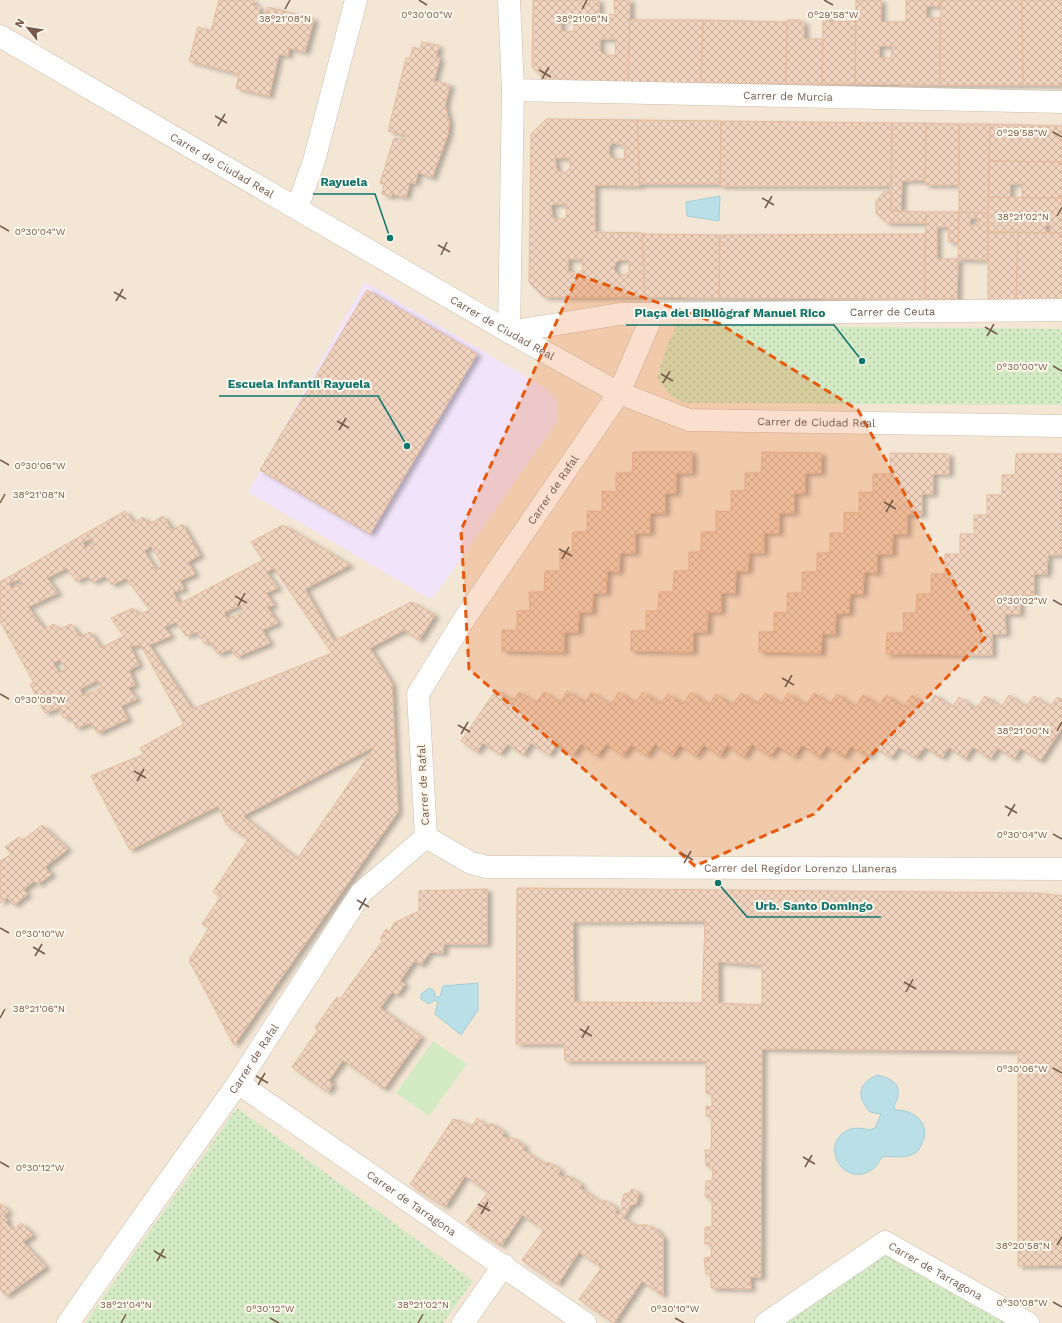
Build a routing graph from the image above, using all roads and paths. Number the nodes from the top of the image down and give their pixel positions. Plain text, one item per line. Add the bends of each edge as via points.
1 (356, 0) edge
2 (509, 0) edge
3 (0, 36) edge
4 (513, 90) junction
5 (1062, 102) edge
6 (296, 208) junction
7 (1062, 310) edge
8 (653, 314) junction
9 (509, 332) junction
10 (619, 393) junction
11 (1062, 426) edge
12 (426, 836) junction
13 (1062, 869) edge
14 (238, 1083) junction
15 (504, 1265) junction
16 (68, 1323) edge
17 (463, 1323) edge
18 (585, 1323) edge
19 (766, 1323) edge
20 (1028, 1323) edge

1 - 6 street via 314,161
2 - 4 street
3 - 6 street, Carrer de Ciudad Real
4 - 5 street, Carrer de Murcia
4 - 9 street
6 - 9 street, Carrer de Ciudad Real
7 - 8 street, Carrer de Ceuta
8 - 9 street, Carrer de Ceuta via 620,314
8 - 10 street, Carrer de Rafal
9 - 10 street, Carrer de Ciudad Real
10 - 11 street, Carrer de Ciudad Real via 689,420
10 - 12 street, Carrer de Rafal via 468,615 418,694
12 - 13 street, Carrer del Regidor Lorenzo Llaneras via 471,863 487,867
12 - 14 street, Carrer de Rafal via 361,893
14 - 15 street, Carrer de Tarragona
14 - 16 street, Carrer de Rafal
15 - 17 street
15 - 18 street, Carrer de Tarragona
19 - 20 street, Carrer de Tarragona via 885,1242

